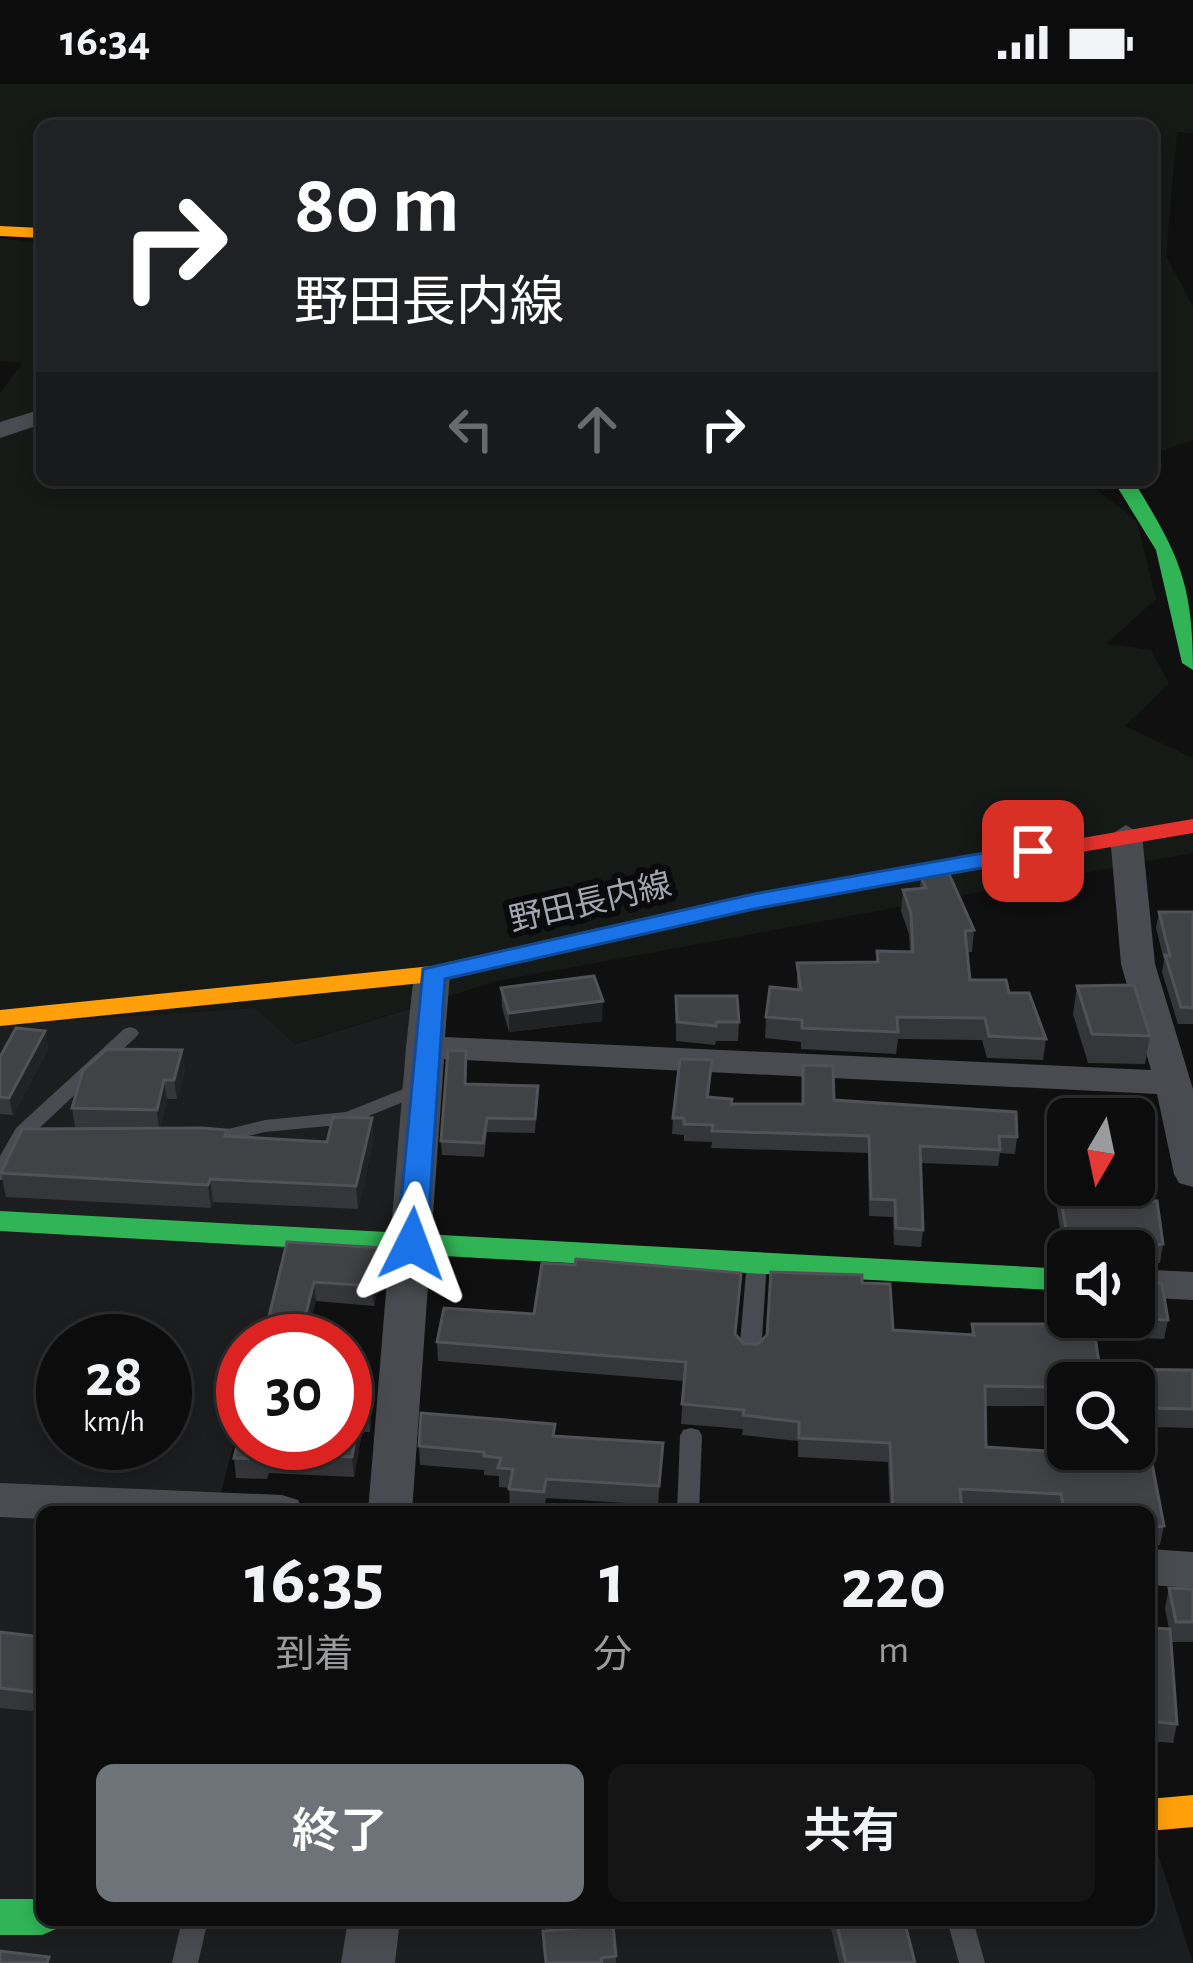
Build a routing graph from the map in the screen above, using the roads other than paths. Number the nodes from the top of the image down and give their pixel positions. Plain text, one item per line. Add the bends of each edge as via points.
1 (0, 231) edge
2 (36, 233) edge
3 (36, 418) edge
4 (0, 430) edge
5 (1128, 486) edge
6 (1193, 663) edge
7 (1193, 826) edge
8 (1126, 835) junction
9 (432, 974) junction
10 (0, 1018) edge
11 (130, 1033) dead end
12 (424, 1047) junction
13 (1173, 1083) junction
14 (421, 1088) junction
15 (22, 1132) junction
16 (54, 1138) edge
17 (181, 1140) edge
18 (0, 1174) edge
19 (1193, 1174) edge
20 (0, 1221) edge
21 (412, 1244) junction
22 (757, 1261) junction
23 (1047, 1279) edge
24 (1155, 1284) edge
25 (1193, 1286) edge
26 (750, 1354) edge
27 (691, 1436) dead end
28 (0, 1500) edge
29 (141, 1506) edge
30 (390, 1506) edge
31 (688, 1506) edge
32 (1155, 1567) edge
33 (1193, 1570) edge
34 (1193, 1811) edge
35 (1155, 1814) edge
36 (0, 1917) edge
37 (36, 1917) edge
38 (193, 1926) edge
39 (373, 1926) edge
40 (962, 1926) edge
41 (184, 1963) edge
42 (368, 1963) edge
43 (972, 1963) edge

1 - 2 street
3 - 4 street
5 - 6 street via 1168,553
7 - 8 street, 野田長内線
8 - 9 street, 野田長内線 via 754,901
8 - 13 street via 1138,964
9 - 10 street, 野田長内線
9 - 12 street
11 - 15 lane
12 - 13 street
12 - 14 street
13 - 19 street
14 - 17 lane via 349,1118
14 - 21 street
15 - 16 lane
15 - 18 lane
20 - 21 street
21 - 22 street
21 - 30 street
22 - 23 street
22 - 26 lane
24 - 25 street
27 - 31 lane
28 - 29 street
32 - 33 street
34 - 35 street
36 - 37 street
38 - 41 lane
39 - 42 street
40 - 43 lane

